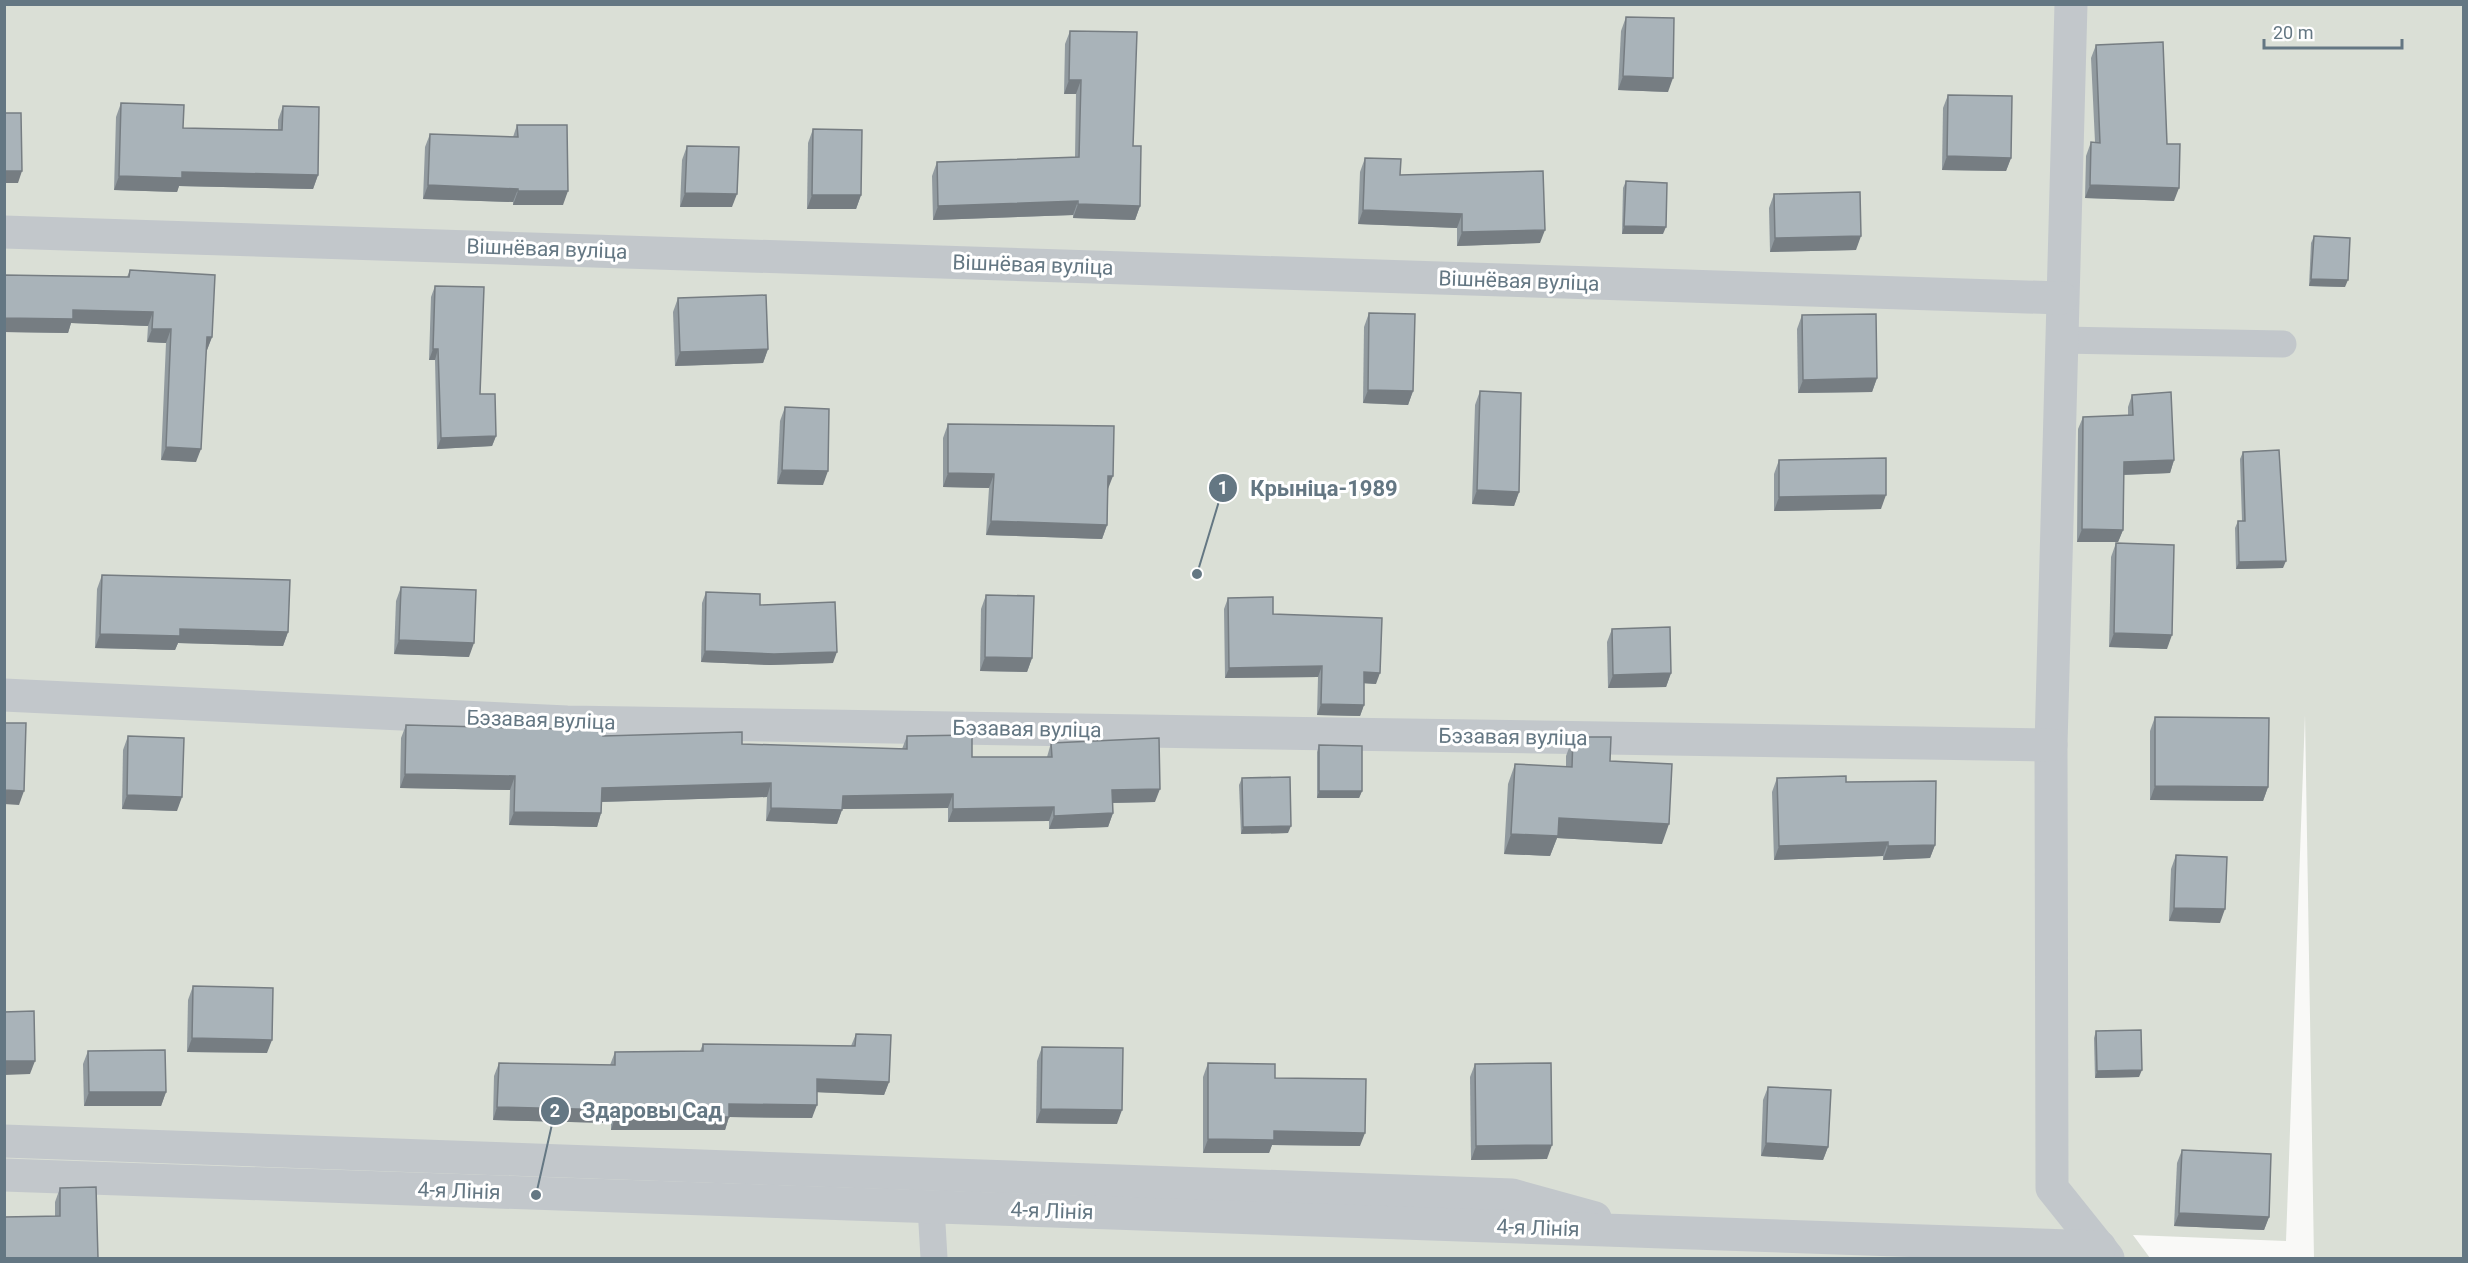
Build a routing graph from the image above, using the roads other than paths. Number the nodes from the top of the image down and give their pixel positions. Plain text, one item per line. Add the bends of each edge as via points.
1 (2071, 4) edge
2 (4, 232) edge
3 (2061, 298) junction
4 (2060, 340) junction
5 (2283, 344) dead end
6 (4, 694) edge
7 (2050, 745) junction
8 (4, 1141) edge
9 (4, 1175) edge
10 (931, 1207) junction
11 (1646, 1232) junction
12 (2104, 1253) edge
13 (934, 1258) edge

1 - 3 street
2 - 3 street, Вішнёвая вуліца
3 - 4 street
4 - 5 lane
4 - 7 street
6 - 7 street, Бэзавая вуліца via 567,722
7 - 12 street via 2052,1188
8 - 11 street via 1512,1195
9 - 10 street, 4-я Лінія
10 - 11 street, 4-я Лінія
10 - 13 lane
11 - 12 street, 4-я Лінія

